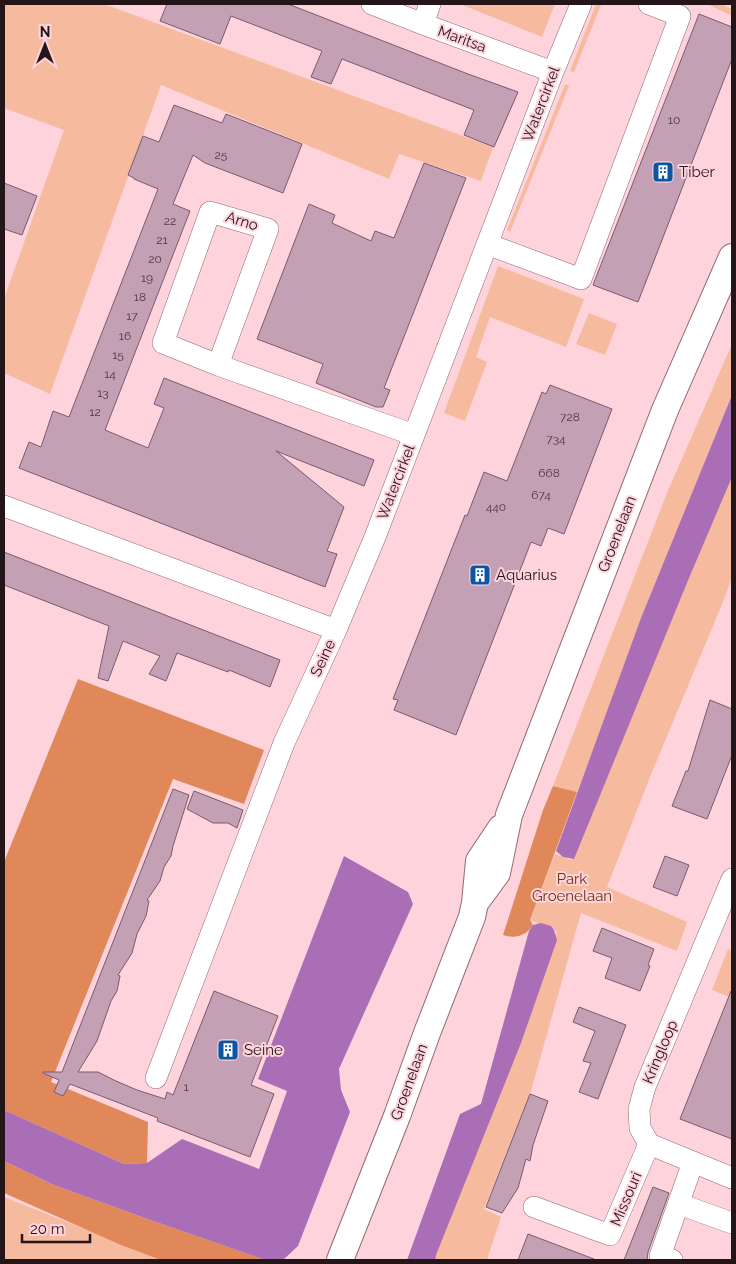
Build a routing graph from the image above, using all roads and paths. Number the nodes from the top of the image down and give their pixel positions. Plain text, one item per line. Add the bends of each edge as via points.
1 (372, 4) edge
2 (430, 4) edge
3 (580, 4) edge
4 (649, 4) edge
5 (423, 24) junction
6 (553, 72) junction
7 (487, 244) junction
8 (732, 257) edge
9 (218, 365) junction
10 (414, 435) junction
11 (4, 506) edge
12 (336, 630) junction
13 (732, 879) edge
14 (156, 1078) dead end
15 (649, 1144) junction
16 (693, 1162) junction
17 (732, 1178) edge
18 (679, 1204) junction
19 (534, 1207) dead end
20 (732, 1223) edge
21 (340, 1260) edge
22 (672, 1260) edge

1 - 5 street, Maritsa
2 - 5 street
3 - 6 street, Watercirkel
4 - 7 street via 680,16 581,279
5 - 6 street, Maritsa
6 - 7 street, Watercirkel
7 - 10 street, Watercirkel
8 - 21 street, Groenelaan via 665,410 509,815 497,873 475,903
9 - 9 street, Arno via 164,342 210,212 268,229
9 - 10 street, Arno
10 - 12 street, Watercirkel
11 - 12 street
12 - 14 street, Seine via 284,743
13 - 15 street, Kringloop via 645,1087 639,1109 640,1128
15 - 16 street
15 - 19 street, Missouri via 610,1235
16 - 17 street
16 - 18 street
18 - 20 street
18 - 22 street via 660,1256

